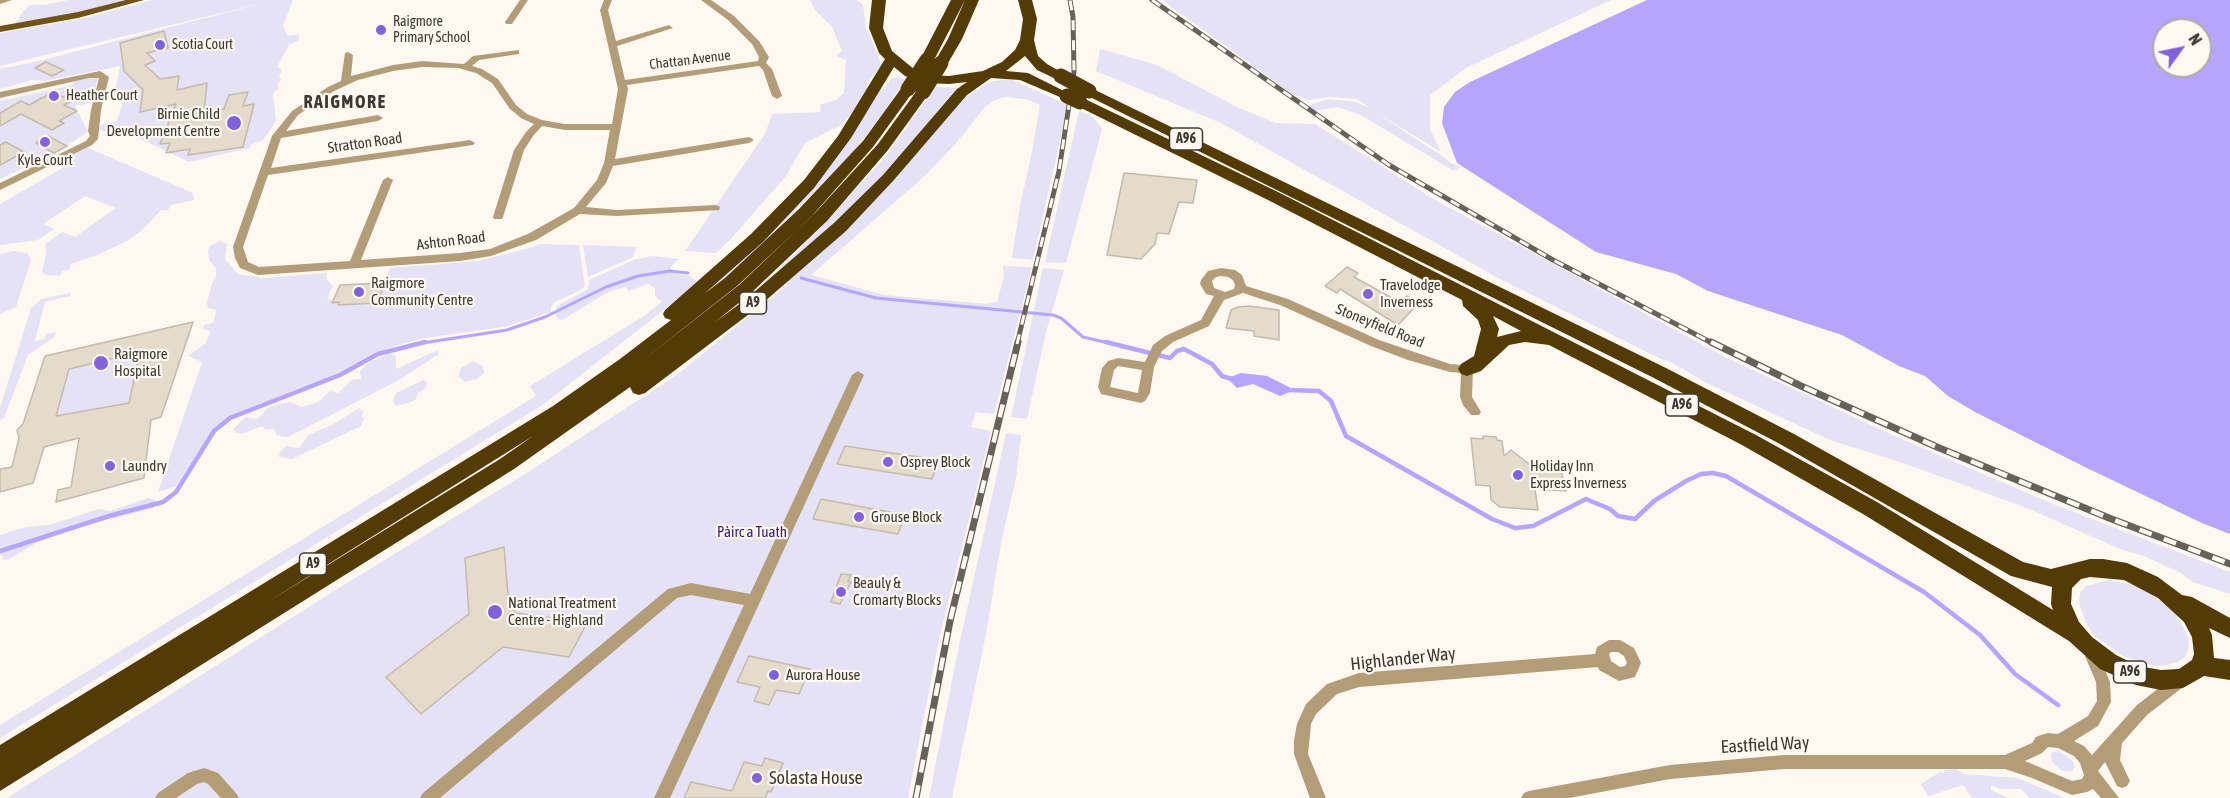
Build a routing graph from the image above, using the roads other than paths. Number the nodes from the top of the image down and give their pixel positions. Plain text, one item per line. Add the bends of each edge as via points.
1 (8, 0) edge
2 (139, 0) edge
3 (524, 0) edge
4 (608, 0) edge
5 (705, 0) edge
6 (879, 0) edge
7 (957, 0) edge
8 (972, 0) edge
9 (1025, 0) edge
10 (0, 2) edge
11 (509, 22) dead end
12 (669, 28) dead end
13 (0, 29) edge
14 (1027, 40) junction
15 (612, 45) junction
16 (516, 52) dead end
17 (348, 55) dead end
18 (892, 58) junction
19 (934, 62) junction
20 (761, 63) junction
21 (466, 67) junction
22 (987, 74) junction
23 (346, 82) junction
24 (622, 83) junction
25 (915, 91) junction
26 (0, 95) edge
27 (777, 96) dead end
28 (1079, 96) junction
29 (378, 118) dead end
30 (540, 123) junction
31 (615, 127) junction
32 (277, 136) junction
33 (749, 140) dead end
34 (470, 143) dead end
35 (609, 163) junction
36 (265, 172) junction
37 (388, 180) dead end
38 (0, 187) edge
39 (715, 208) dead end
40 (578, 210) junction
41 (498, 217) dead end
42 (1396, 258) junction
43 (354, 264) junction
44 (1193, 278) dead end
45 (1207, 280) junction
46 (1240, 288) junction
47 (1220, 296) junction
48 (1483, 357) junction
49 (1152, 359) dead end
50 (1467, 369) junction
51 (858, 375) dead end
52 (1643, 384) junction
53 (560, 411) junction
54 (1475, 412) dead end
55 (379, 543) junction
56 (2073, 573) junction
57 (2165, 592) junction
58 (754, 601) junction
59 (2230, 629) edge
60 (2082, 640) junction
61 (1602, 660) dead end
62 (2201, 666) junction
63 (2230, 670) edge
64 (2183, 678) junction
65 (2060, 741) junction
66 (2115, 742) junction
67 (2037, 748) junction
68 (0, 757) edge
69 (2005, 762) junction
70 (2090, 776) junction
71 (2049, 777) junction
72 (0, 780) edge
73 (2122, 781) dead end
74 (163, 798) edge
75 (231, 798) edge
76 (428, 798) edge
77 (662, 798) edge
78 (1318, 798) edge
79 (1529, 798) edge
80 (2110, 798) edge

1 - 10 street
2 - 13 main road
3 - 11 street
4 - 15 street, Ashton Road via 604,10
5 - 20 street via 737,23 756,44 764,57
6 - 18 highway, A96 via 876,28 882,46
7 - 19 highway, A9
8 - 19 highway, A9 via 955,39
9 - 14 highway, A96 via 1030,19
12 - 15 street
14 - 22 highway, A96 via 1014,59
14 - 28 highway, A96, bridge via 1032,57 1061,76
15 - 24 street, Ashton Road
16 - 21 street via 477,58
17 - 23 street
18 - 22 highway, A96 via 910,72 939,80
18 - 53 highway, A9 via 844,138 794,200 714,278
19 - 25 highway, A9, bridge
20 - 24 street, Chattan Avenue
20 - 27 street
21 - 23 street via 422,64 381,70
21 - 30 street via 495,81 513,107
22 - 28 highway, A96 via 1023,76
22 - 55 highway, A9 via 957,97 840,227 719,329 630,394 448,512
23 - 32 street via 295,113
24 - 31 street, Ashton Road
25 - 53 highway, A9 via 840,177 731,282
25 - 55 highway, A9 via 883,147 855,181 745,288 651,364 557,431
26 - 38 street via 88,75 104,77 96,110 95,137
28 - 42 highway, A96
28 - 56 highway, A96 via 1658,372 2018,570 2051,578
29 - 32 street
30 - 31 street via 565,128
30 - 41 street via 519,150
31 - 35 street, Ashton Road
32 - 36 street, Ashton Road
33 - 35 street
34 - 36 street, Stratton Road
35 - 40 street, Ashton Road via 602,181
36 - 43 street, Ashton Road via 238,248 244,265 258,272
37 - 43 street
39 - 40 street via 617,213
40 - 43 street, Ashton Road via 532,237 491,252
42 - 48 highway via 1480,311 1490,329
42 - 52 highway, A96
44 - 45 street
45 - 46 street via 1226,269 1238,278
45 - 47 street via 1210,291
46 - 47 street via 1230,296
46 - 50 street, Stoneyfield Road via 1284,302 1412,357
47 - 49 street via 1205,323 1163,342
48 - 50 highway
48 - 52 highway via 1504,340 1534,336
50 - 54 street via 1466,397
51 - 58 street
52 - 60 highway, A96 via 1870,508
53 - 68 highway, A9
55 - 72 highway, A9
56 - 57 highway, A96 via 2103,567 2127,572
56 - 60 highway, A96 via 2062,585 2061,604 2071,628
57 - 59 highway, A96
57 - 62 highway, A96 via 2191,616 2202,635 2205,654
58 - 76 street via 691,589 673,593
58 - 77 street
60 - 64 highway, A96 via 2108,662 2136,675 2161,680
60 - 65 street via 2099,668 2104,702 2093,721
61 - 78 street, Highlander Way via 1359,680 1332,689 1311,709 1301,740 1301,754
62 - 63 highway
62 - 64 highway
64 - 66 street via 2142,710
65 - 67 street via 2041,742
65 - 70 street via 2079,751
66 - 70 street
66 - 73 street via 2112,760
67 - 69 street
67 - 71 street via 2037,761
69 - 71 street
69 - 79 street, Eastfield Way via 1738,765 1648,776
70 - 71 street via 2072,788
70 - 80 street
74 - 75 street via 204,775 213,778

